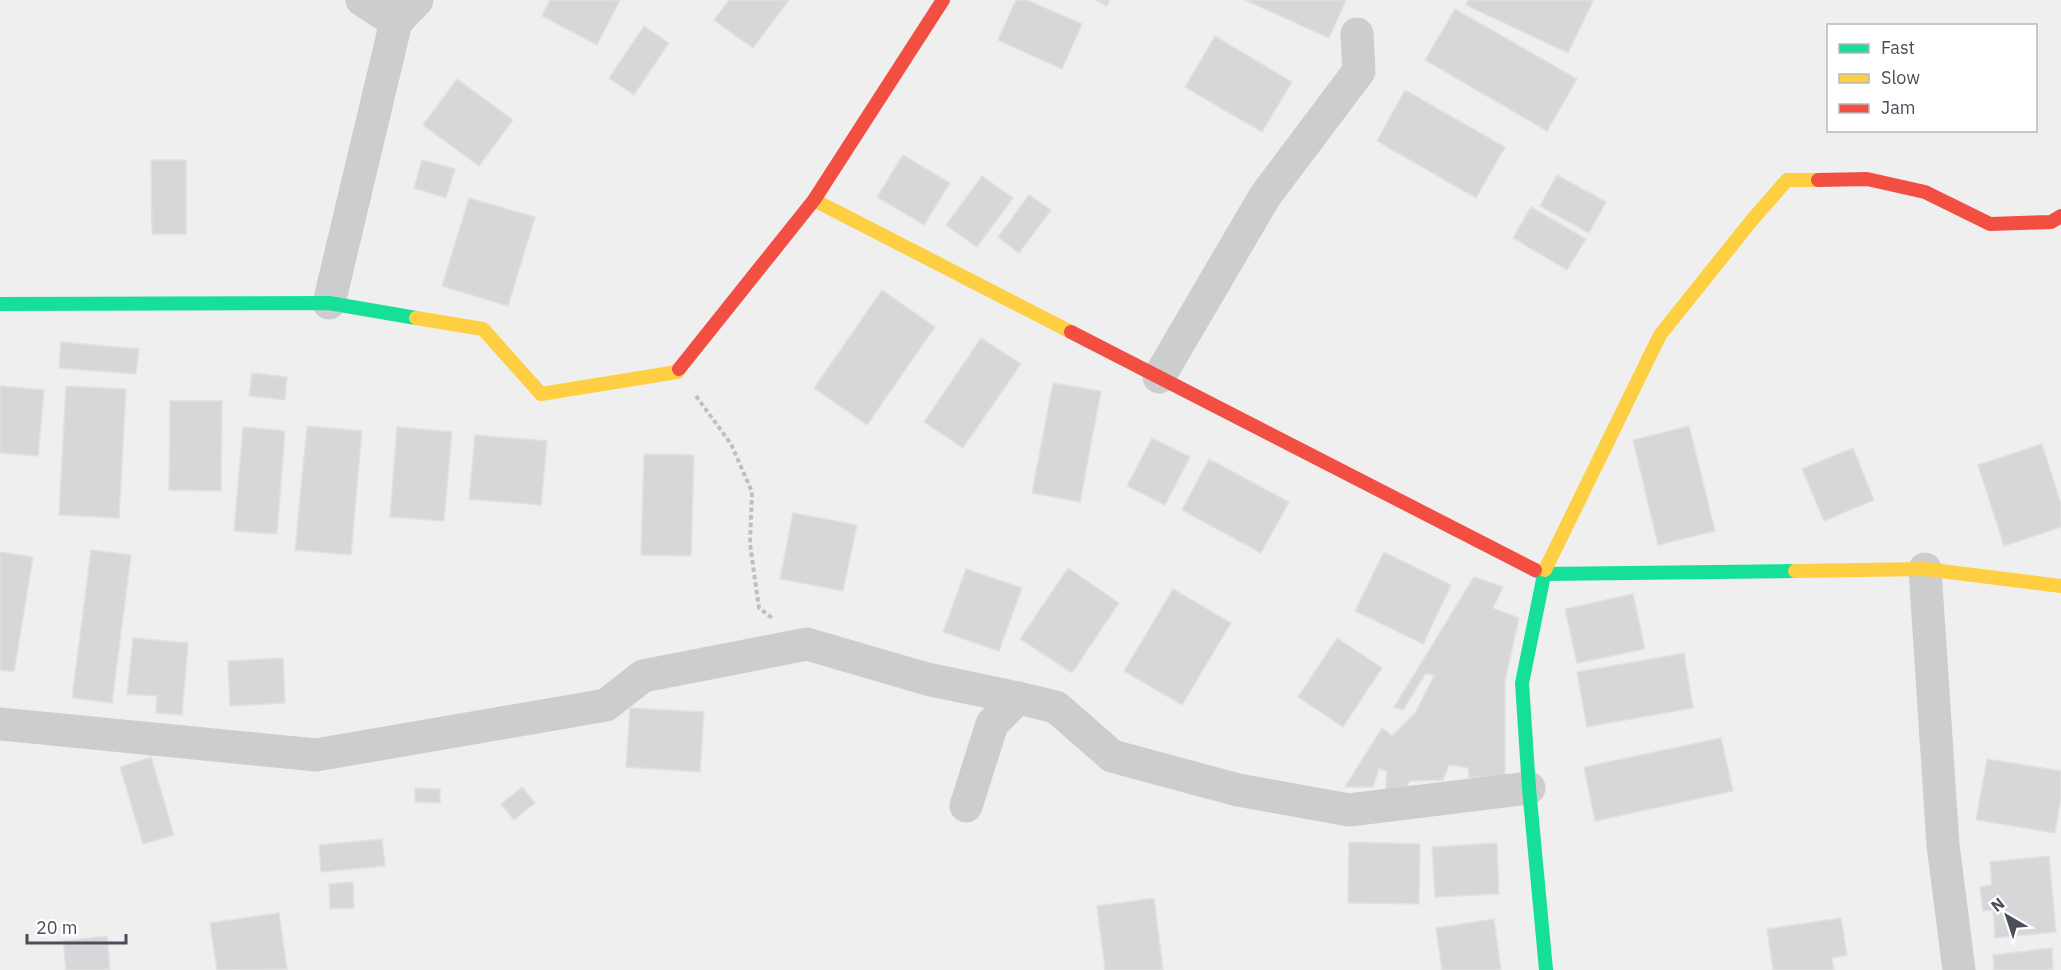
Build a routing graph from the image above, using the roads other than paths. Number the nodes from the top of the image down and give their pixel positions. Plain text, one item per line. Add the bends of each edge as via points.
1 (362, 0) edge
2 (943, 0) edge
3 (406, 11) edge
4 (1357, 34) dead end
5 (814, 200) junction
6 (2061, 216) edge
7 (329, 303) junction
8 (0, 304) edge
9 (1159, 377) junction
10 (1925, 569) junction
11 (1543, 574) junction
12 (2061, 586) edge
13 (1018, 698) junction
14 (0, 724) edge
15 (1529, 788) junction
16 (966, 806) dead end
17 (1546, 970) edge
18 (1959, 970) edge

1 - 3 street
2 - 5 street
3 - 7 street
4 - 9 street via 1359,70 1265,196
5 - 7 street via 677,372 541,394 483,329
5 - 9 street
6 - 11 street via 2051,222 1990,224 1925,192 1867,179 1787,180 1660,335
7 - 8 street
9 - 11 street
10 - 11 street
10 - 12 street
10 - 18 street via 1943,845
11 - 15 street via 1522,682
13 - 14 street via 927,679 807,644 643,676 606,705 316,755
13 - 15 street via 1056,707 1112,756 1238,790 1327,806 1350,810
13 - 16 street via 992,724
15 - 17 street

